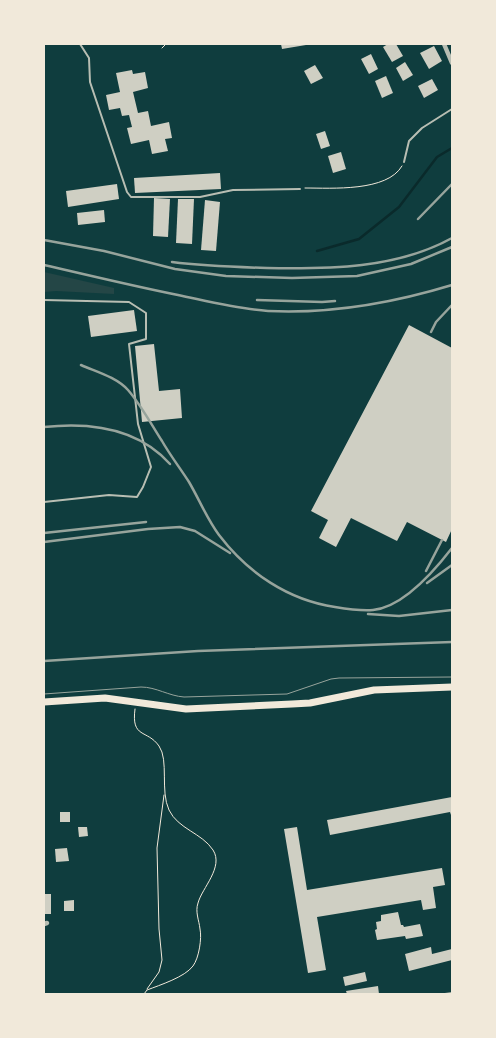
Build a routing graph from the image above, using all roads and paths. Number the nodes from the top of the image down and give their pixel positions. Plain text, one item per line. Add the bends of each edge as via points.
1 (80, 44) edge
2 (166, 44) edge
3 (444, 44) edge
4 (162, 48) dead end
5 (452, 63) edge
6 (452, 109) edge
7 (404, 162) joint
8 (300, 188) joint
9 (44, 300) edge
10 (44, 502) edge
11 (452, 687) edge
12 (136, 701) junction
13 (44, 702) edge
14 (164, 795) junction
15 (146, 990) junction
16 (452, 993) edge
17 (144, 994) edge
18 (445, 994) edge

1 - 8 lane via 89,58 90,82 131,197 200,197 233,190
2 - 4 path
3 - 5 street
6 - 7 lane via 422,128 409,141
7 - 8 path via 397,174 359,187
9 - 10 lane via 129,302 146,313 146,339 129,344 138,424 151,466 136,497 108,495
11 - 12 highway via 374,690 310,703 244,707 186,709
12 - 13 highway via 105,698
12 - 14 path via 134,724 140,733 160,747 164,760
14 - 15 path via 157,848 162,960 159,972
14 - 15 path via 177,822 214,851 215,863 197,905 201,930 194,965 178,978
15 - 17 path
16 - 18 lane

